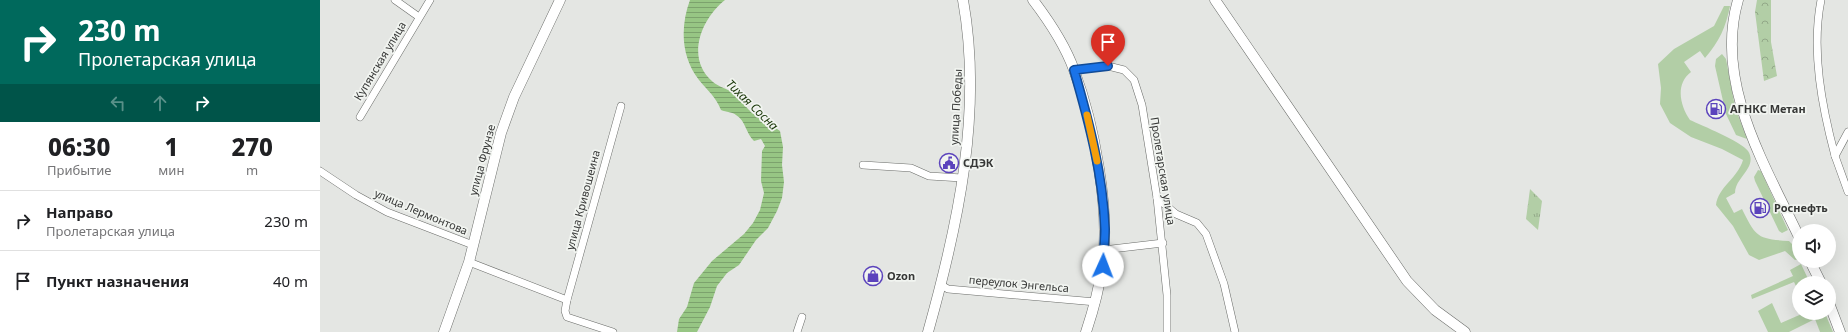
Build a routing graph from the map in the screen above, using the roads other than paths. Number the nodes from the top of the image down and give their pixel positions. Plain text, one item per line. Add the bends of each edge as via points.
1 (394, 0) edge
2 (430, 0) edge
3 (560, 0) edge
4 (963, 0) edge
5 (1033, 0) edge
6 (1216, 0) edge
7 (1738, 0) edge
8 (1821, 0) edge
9 (419, 17) junction
10 (1074, 70) junction
11 (621, 106) dead end
12 (360, 117) dead end
13 (1848, 132) edge
14 (1835, 156) junction
15 (863, 165) dead end
16 (320, 172) edge
17 (962, 178) junction
18 (1848, 192) edge
19 (1157, 198) junction
20 (1793, 224) edge
21 (1163, 243) junction
22 (473, 246) junction
23 (1103, 250) junction
24 (469, 262) junction
25 (941, 285) junction
26 (567, 300) junction
27 (1096, 302) junction
28 (802, 317) dead end
29 (1835, 320) edge
30 (444, 332) edge
31 (613, 332) edge
32 (797, 332) edge
33 (928, 332) edge
34 (1086, 332) edge
35 (1167, 332) edge
36 (1235, 332) edge
37 (1465, 332) edge
38 (1840, 332) edge

1 - 9 street, Купянская улица
2 - 9 street, Купянская улица
3 - 22 main road, улица Фрунзе via 511,104 501,133
4 - 17 main road, улица Победы via 970,54 970,95
5 - 10 main road via 1057,34
6 - 37 main road via 1408,281 1435,310
7 - 20 main road via 1733,34 1736,84 1743,112
8 - 14 street via 1818,30 1819,76 1824,115
9 - 12 street, Купянская улица
10 - 19 street, Пролетарская улица via 1108,66 1124,70 1134,80 1142,105
10 - 23 main road via 1100,174 1105,230
11 - 26 street, улица Кривошеина
13 - 14 street
14 - 18 street
15 - 17 street via 911,168 929,176
16 - 22 street, улица Лермонтова via 387,212
17 - 25 main road, улица Победы
19 - 21 street, Пролетарская улица
19 - 36 street via 1176,214 1197,223 1206,234 1224,284
21 - 23 street
21 - 35 street, Пролетарская улица
22 - 24 main road, улица Фрунзе
23 - 27 main road via 1103,266
24 - 26 street
24 - 30 main road, улица Фрунзе
25 - 27 street, переулок Энгельса via 948,289
25 - 33 main road, улица Победы
26 - 31 street, улица Кривошеина via 567,317
27 - 34 main road
28 - 32 street
29 - 38 main road

